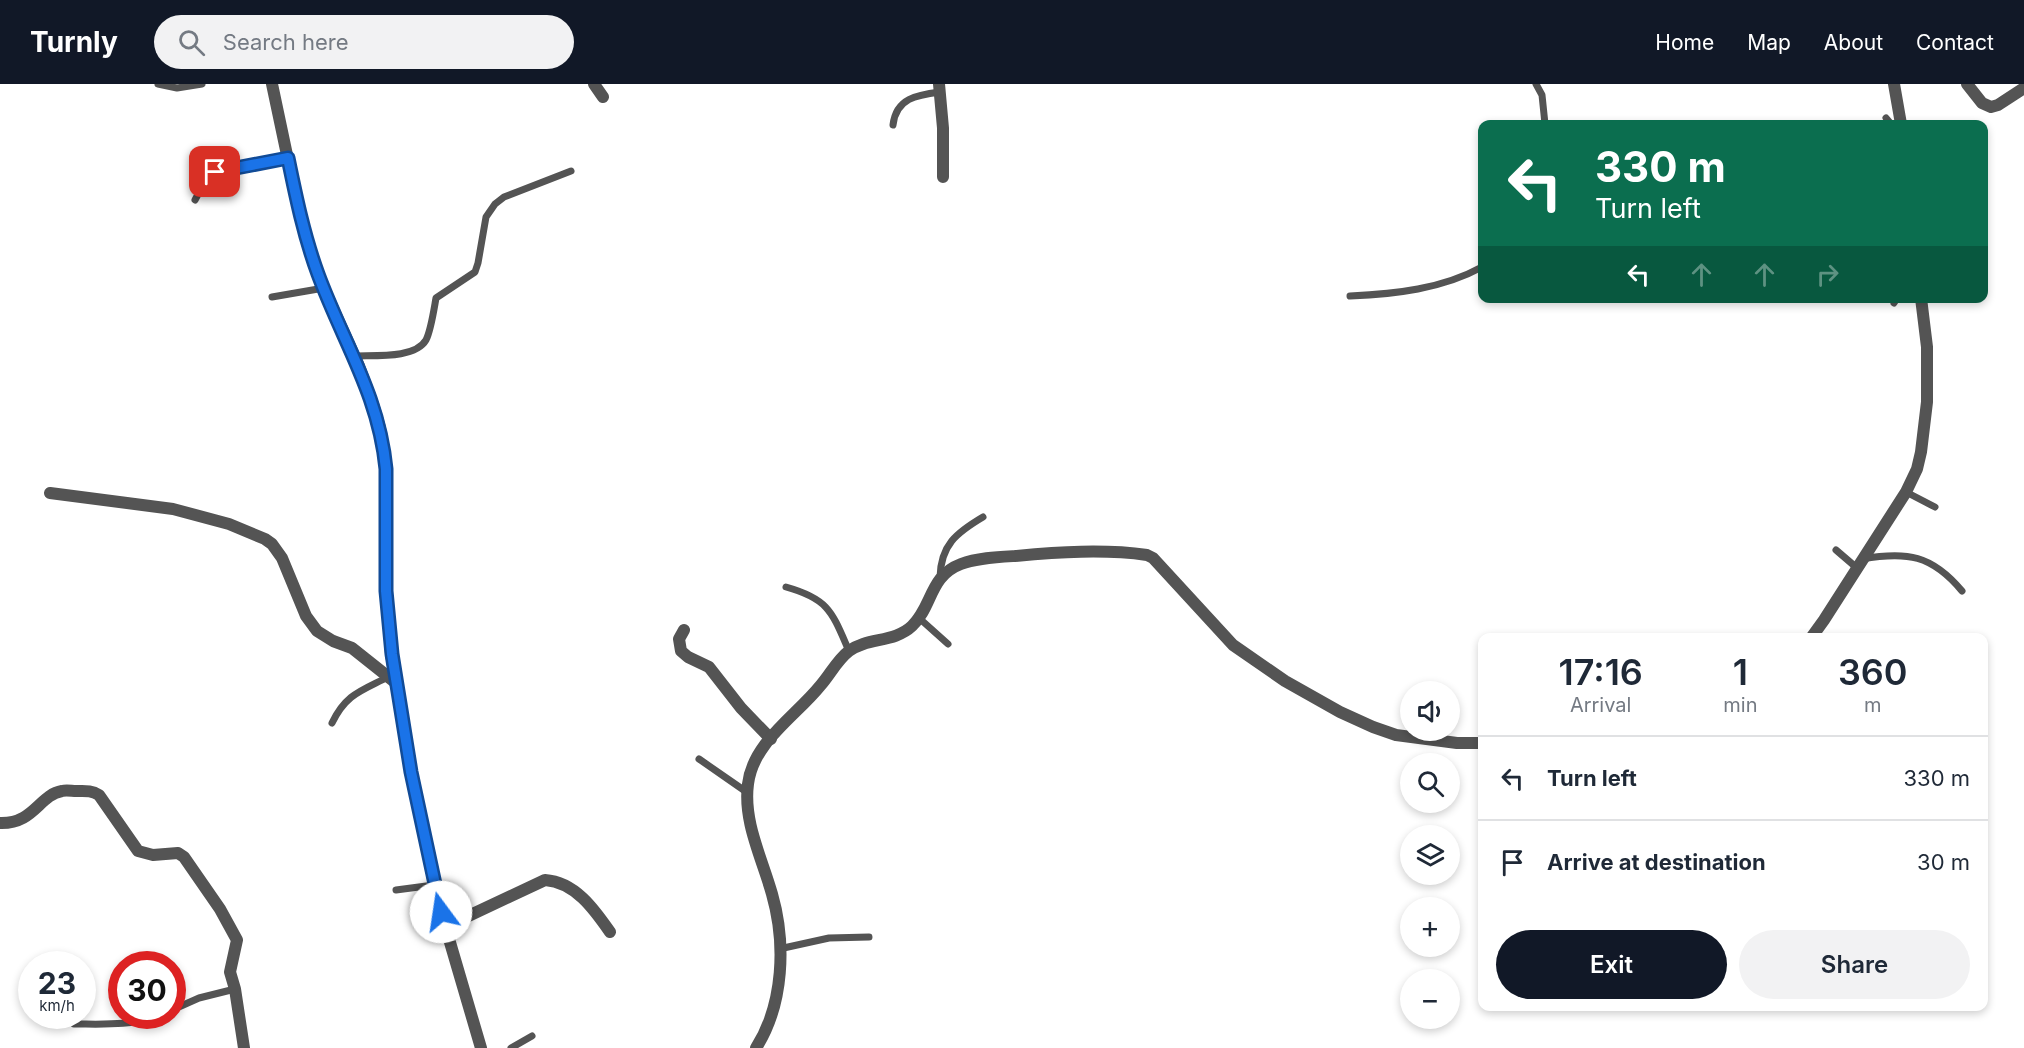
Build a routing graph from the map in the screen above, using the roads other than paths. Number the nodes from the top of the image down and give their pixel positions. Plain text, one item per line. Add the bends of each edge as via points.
1 (158, 84) edge
2 (202, 84) edge
3 (272, 84) edge
4 (594, 84) edge
5 (1536, 84) edge
6 (1894, 84) edge
7 (1967, 84) edge
8 (939, 88) edge
9 (2024, 88) edge
10 (603, 97) dead end
11 (1545, 120) edge
12 (1900, 120) edge
13 (893, 125) dead end
14 (288, 158) junction
15 (571, 171) dead end
16 (943, 177) dead end
17 (195, 200) dead end
18 (1478, 269) edge
19 (324, 288) junction
20 (1350, 296) dead end
21 (272, 297) dead end
22 (1922, 303) edge
23 (354, 356) junction
24 (1906, 492) junction
25 (50, 493) dead end
26 (1935, 507) dead end
27 (983, 517) dead end
28 (1836, 550) dead end
29 (1860, 564) junction
30 (940, 577) junction
31 (786, 587) dead end
32 (1962, 591) dead end
33 (919, 618) junction
34 (684, 630) dead end
35 (1814, 633) edge
36 (948, 644) dead end
37 (849, 651) junction
38 (392, 680) junction
39 (332, 723) dead end
40 (771, 739) junction
41 (1478, 743) edge
42 (699, 759) dead end
43 (748, 793) junction
44 (0, 823) edge
45 (434, 885) junction
46 (396, 890) dead end
47 (445, 927) junction
48 (610, 932) dead end
49 (869, 937) dead end
50 (779, 950) junction
51 (235, 988) junction
52 (186, 1004) edge
53 (532, 1036) dead end
54 (244, 1048) edge
55 (481, 1048) edge
56 (511, 1048) edge
57 (756, 1048) edge

1 - 2 lane via 177,88
3 - 14 street
4 - 10 street
5 - 11 lane via 1542,95
6 - 12 street
7 - 9 street via 1982,103 1991,107
8 - 13 lane via 904,102 894,113
8 - 16 street
14 - 17 lane via 215,172
14 - 19 street via 309,248
15 - 23 lane via 495,204 486,217 475,272 436,298 427,339 418,349
18 - 20 lane via 1439,284 1388,294
19 - 21 lane
19 - 23 street
22 - 24 street via 1927,402 1921,452
23 - 38 street via 374,404 384,450
24 - 26 lane
24 - 29 street
25 - 38 street via 173,509 229,524 265,539 282,558 306,616 317,631 352,648
27 - 30 lane via 944,550
28 - 29 lane
29 - 32 lane via 1883,556 1920,559 1948,575
29 - 35 street
30 - 33 street
30 - 41 street via 960,564 1003,557 1057,552 1147,555 1233,645 1330,707 1396,735
31 - 37 lane via 820,600 831,612
33 - 36 lane
33 - 37 street via 891,639
34 - 40 street via 679,639 681,651 709,668
37 - 40 street
38 - 39 lane via 346,700
38 - 45 street
40 - 43 street via 753,765
42 - 43 lane
43 - 50 street via 752,829 777,914
44 - 51 street via 27,816 61,791 92,790 138,851 153,855 178,853 190,866 237,940 230,972
45 - 46 lane
45 - 47 street
47 - 48 street via 545,880 560,882 586,899
47 - 55 street
49 - 50 lane via 829,938
50 - 57 street via 774,1009
51 - 52 lane
51 - 54 street
53 - 56 lane

